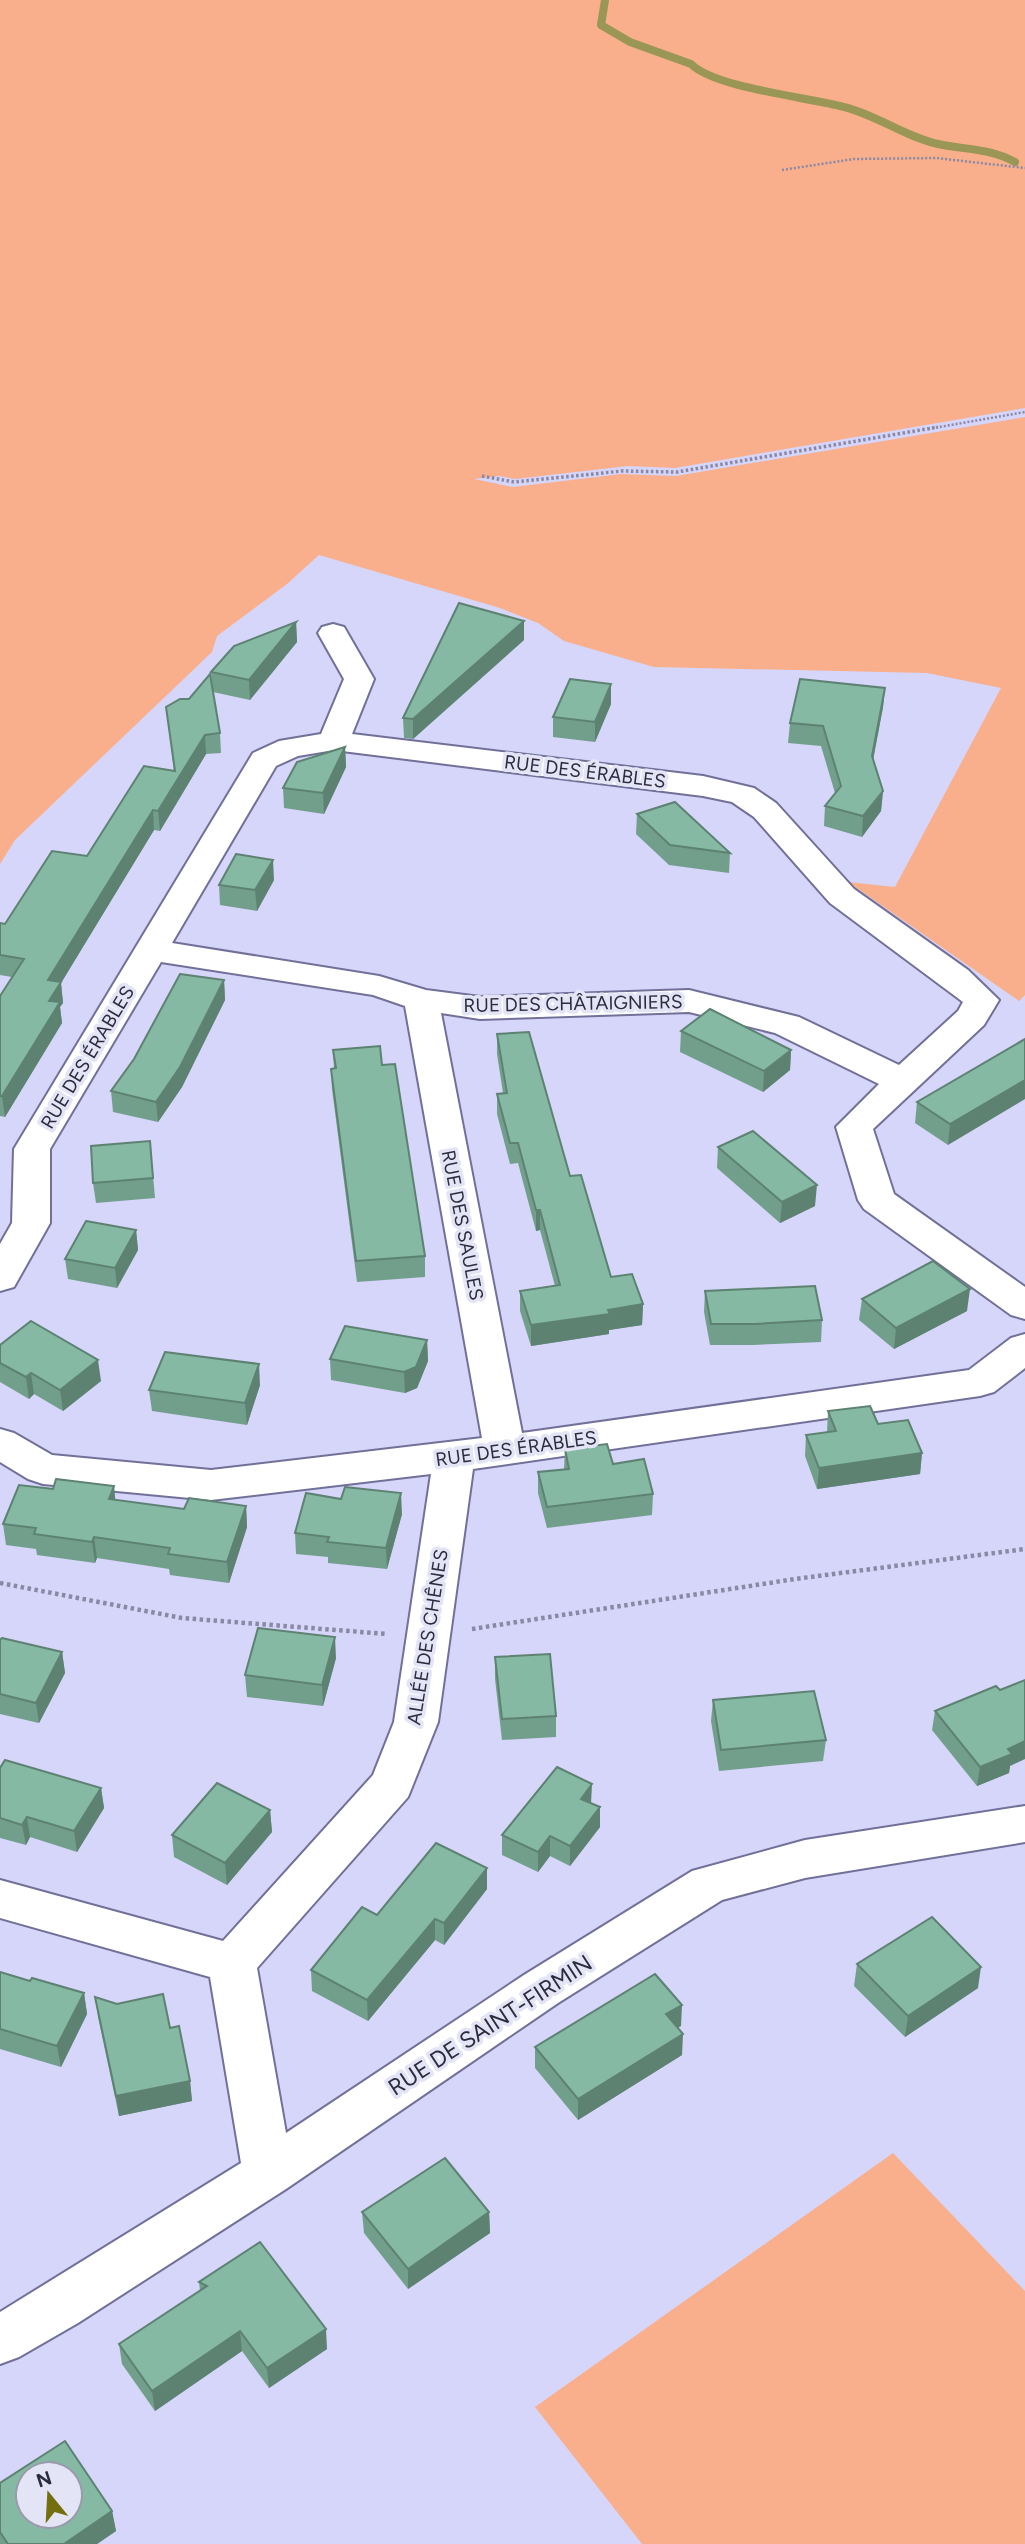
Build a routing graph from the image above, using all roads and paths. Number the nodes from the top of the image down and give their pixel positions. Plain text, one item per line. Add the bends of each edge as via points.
1 (1025, 168) edge
2 (782, 170) dead end
3 (1025, 412) edge
4 (482, 476) dead end
5 (333, 633) dead end
6 (334, 741) junction
7 (150, 950) junction
8 (421, 1000) junction
9 (902, 1081) junction
10 (0, 1278) edge
11 (1025, 1306) edge
12 (1025, 1348) edge
13 (0, 1443) edge
14 (505, 1450) junction
15 (454, 1457) junction
16 (1025, 1549) edge
17 (0, 1583) edge
18 (429, 1637) junction
19 (1025, 1824) edge
20 (0, 1899) edge
21 (232, 1963) junction
22 (268, 2173) junction
23 (0, 2340) edge

1 - 2 path via 936,158 854,159
3 - 4 path via 677,472 622,471 514,482
5 - 6 street via 359,679
6 - 7 street, RUE DES ÉRABLES via 290,748 264,760
6 - 9 street, RUE DES ÉRABLES via 703,786 743,795 765,810 842,896 982,1000 972,1017
7 - 8 street, RUE DES CHÂTAIGNIERS via 379,986
7 - 10 street, RUE DES ÉRABLES via 32,1149 31,1223
8 - 9 street, RUE DES CHÂTAIGNIERS via 480,1008 689,1001 787,1025
8 - 14 street, RUE DES SAULES
9 - 11 street, RUE DES ÉRABLES via 854,1127 877,1200
12 - 14 street, RUE DES ÉRABLES via 980,1382
13 - 15 street, RUE DES ÉRABLES via 43,1469 211,1485
14 - 15 street, RUE DES ÉRABLES
15 - 18 street, ALLÉE DES CHÊNES
16 - 18 path via 782,1581
17 - 18 path via 182,1618
18 - 21 street, ALLÉE DES CHÊNES via 416,1722 391,1784
19 - 22 street, RUE DE SAINT-FIRMIN via 805,1859 709,1884 541,1989
20 - 21 street
21 - 22 street
22 - 23 street, RUE DE SAINT-FIRMIN

